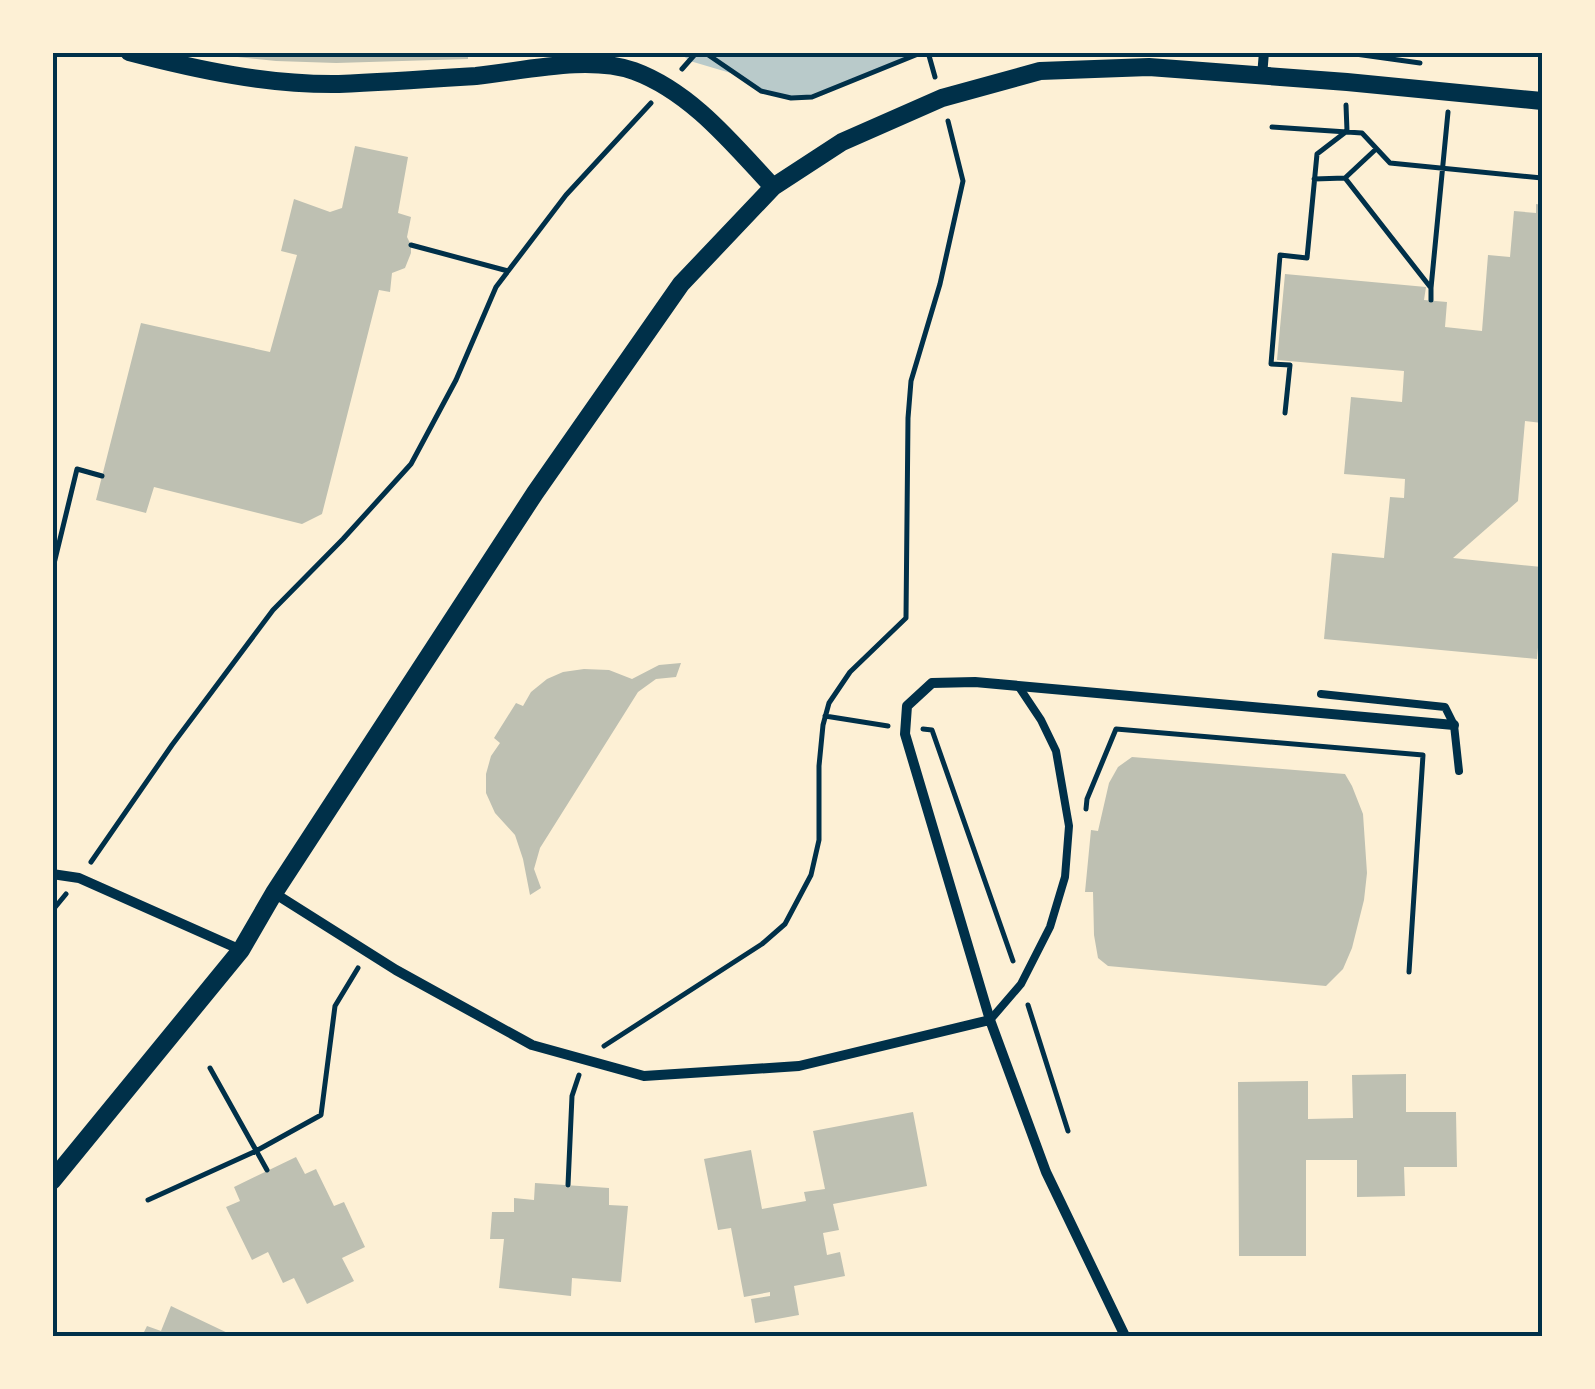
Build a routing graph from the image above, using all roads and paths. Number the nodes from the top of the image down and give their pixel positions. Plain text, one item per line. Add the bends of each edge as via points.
1 (129, 52) edge
2 (700, 52) edge
3 (926, 52) edge
4 (1264, 52) edge
5 (1349, 52) edge
6 (1262, 76) junction
7 (1346, 82) junction
8 (667, 85) junction
9 (1450, 92) junction
10 (942, 98) junction
11 (1542, 101) edge
12 (1272, 127) dead end
13 (1347, 131) junction
14 (1376, 149) junction
15 (1442, 169) junction
16 (1314, 178) junction
17 (1345, 178) junction
18 (1542, 178) edge
19 (773, 186) junction
20 (411, 245) dead end
21 (508, 271) junction
22 (1431, 288) junction
23 (1430, 300) dead end
24 (1285, 413) dead end
25 (102, 476) dead end
26 (52, 572) edge
27 (1018, 685) junction
28 (1321, 694) dead end
29 (826, 716) junction
30 (1454, 725) junction
31 (906, 728) junction
32 (1459, 772) dead end
33 (1085, 818) dead end
34 (52, 874) edge
35 (79, 878) junction
36 (274, 893) junction
37 (52, 911) edge
38 (241, 950) junction
39 (369, 953) junction
40 (1409, 972) dead end
41 (1021, 984) junction
42 (990, 1020) junction
43 (584, 1059) junction
44 (210, 1068) dead end
45 (1068, 1131) dead end
46 (256, 1152) junction
47 (267, 1170) dead end
48 (52, 1181) edge
49 (568, 1186) dead end
50 (148, 1200) dead end
51 (1125, 1336) edge

1 - 8 street via 260,80 335,84 584,64 630,69
2 - 3 path via 761,92 792,98 812,97
2 - 8 path
3 - 10 path
4 - 6 street
5 - 7 path
6 - 7 street
6 - 10 street via 1148,68 1040,71
7 - 9 street
7 - 13 path
8 - 19 street
8 - 21 path via 566,195
9 - 11 street
9 - 15 path
10 - 19 street via 842,142
10 - 29 path via 963,181 911,381 906,618 850,672
12 - 13 path
13 - 14 path via 1362,133
13 - 16 path via 1317,154
14 - 15 path via 1390,164
14 - 17 path
15 - 18 path
15 - 22 path
16 - 17 path
16 - 24 path via 1307,258 1280,256 1272,364 1290,365
17 - 22 path
19 - 36 street via 680,284
20 - 21 path
21 - 35 path via 410,464 273,610
22 - 23 path
25 - 26 path via 77,469
27 - 30 street
27 - 31 street via 932,683 907,706
27 - 41 lane via 1056,752 1069,826 1065,877
28 - 30 lane via 1445,707
29 - 31 path
29 - 43 path via 818,766 819,840 811,875 785,924
30 - 32 lane
31 - 41 path via 932,730
31 - 42 street
33 - 40 path via 1116,729 1423,755
34 - 35 street
35 - 37 path
35 - 38 street
36 - 38 street
36 - 39 street
38 - 48 street
39 - 43 street via 532,1044
39 - 46 path via 335,1006 321,1115
41 - 42 lane
41 - 45 path
42 - 43 street via 798,1066 644,1076
42 - 51 street via 1046,1172
43 - 49 path via 572,1096
44 - 46 path
46 - 47 path
46 - 50 path

